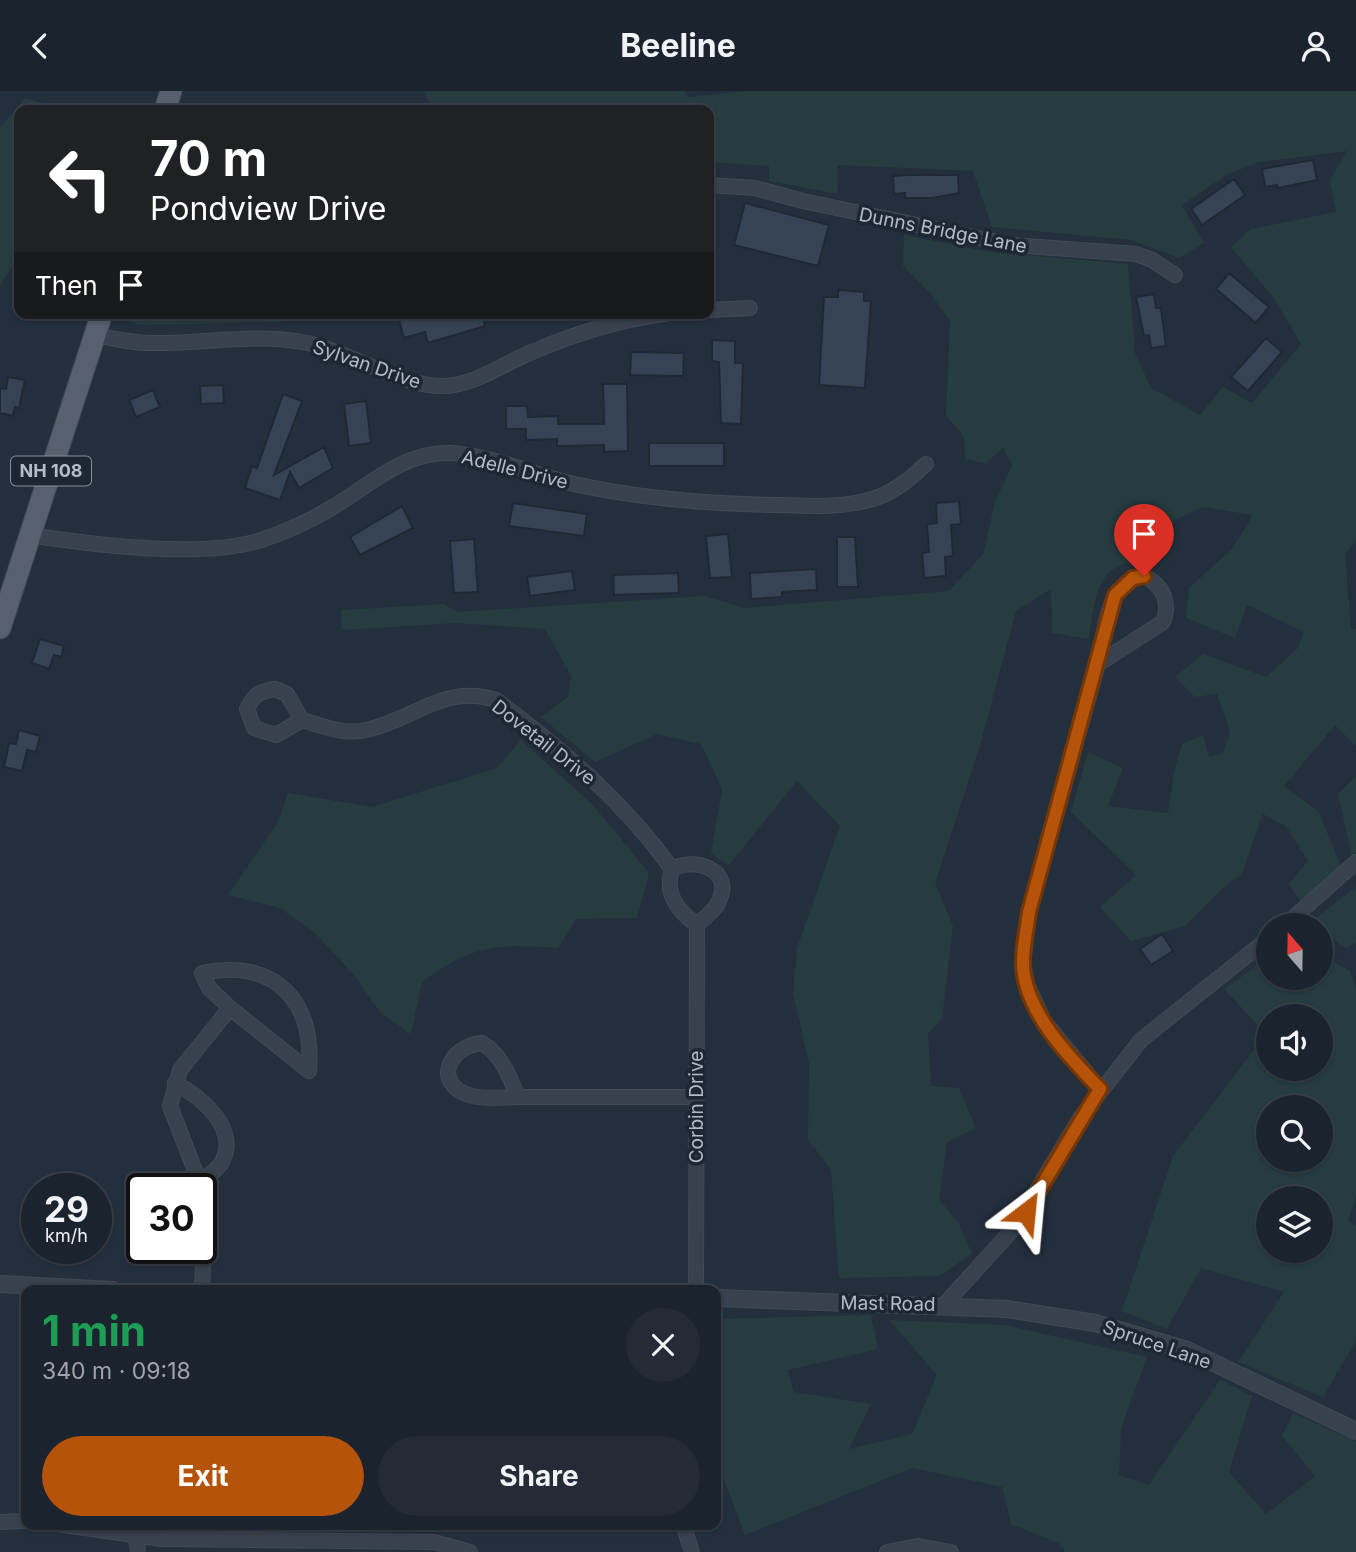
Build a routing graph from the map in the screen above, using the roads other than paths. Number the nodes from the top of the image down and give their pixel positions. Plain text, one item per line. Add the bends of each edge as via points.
1 (714, 184) edge
2 (1175, 275) dead end
3 (750, 308) dead end
4 (714, 310) edge
5 (100, 319) edge
6 (642, 319) edge
7 (95, 335) junction
8 (926, 464) dead end
9 (30, 535) junction
10 (0, 628) edge
11 (1098, 664) junction
12 (302, 720) dead end
13 (1356, 862) edge
14 (672, 869) junction
15 (1299, 913) edge
16 (697, 925) junction
17 (1256, 948) edge
18 (230, 1008) junction
19 (175, 1083) junction
20 (1100, 1089) junction
21 (518, 1097) junction
22 (696, 1097) junction
23 (198, 1173) edge
24 (210, 1173) edge
25 (204, 1264) edge
26 (0, 1284) edge
27 (21, 1285) edge
28 (202, 1285) edge
29 (696, 1285) edge
30 (721, 1298) edge
31 (944, 1305) junction
32 (1356, 1431) edge
33 (21, 1521) edge
34 (0, 1522) edge
35 (135, 1530) edge
36 (685, 1530) edge
37 (297, 1547) edge
38 (138, 1552) edge
39 (470, 1552) edge
40 (692, 1552) edge
41 (887, 1552) edge
42 (951, 1552) edge

1 - 2 street, Dunns Bridge Lane via 755,188 1012,245 1136,254
3 - 4 street
5 - 7 main road, NH 108
6 - 7 street, Sylvan Drive via 586,331 468,381 438,386 412,382 303,342 248,338 153,343
7 - 9 main road, NH 108
8 - 9 street, Adelle Drive via 900,487 869,501 761,505 641,496 575,484 471,455 429,454 398,465 315,517 237,546 187,550
9 - 10 main road, NH 108
11 - 11 street via 1115,595 1133,578 1144,576 1154,581 1166,599 1163,622
11 - 20 street via 1029,912 1023,963 1044,1021
12 - 14 street, Dovetail Drive via 336,730 365,731 444,698 480,695 496,700 613,797
13 - 15 street
14 - 16 street via 673,900
14 - 16 street via 696,862 717,874 721,898
16 - 22 street, Corbin Drive
17 - 20 street, Mast Road via 1157,1025
18 - 18 street via 288,1058 309,1071 302,1016 282,987 254,970 202,973 209,988
18 - 19 street via 188,1058
19 - 23 street via 172,1118
19 - 24 street via 206,1102 218,1119 225,1138 221,1163
20 - 31 street, Mast Road via 1014,1228
21 - 21 street via 503,1063 482,1043 459,1049 451,1058 448,1068 457,1089 480,1098
21 - 22 street
22 - 29 street, Corbin Drive
25 - 28 street
26 - 27 street
30 - 31 street, Mast Road
31 - 32 street, Spruce Lane via 1027,1311 1134,1332 1207,1359
33 - 34 street
35 - 37 street
35 - 38 street
36 - 40 street
37 - 39 street via 434,1542
41 - 42 street via 918,1546

